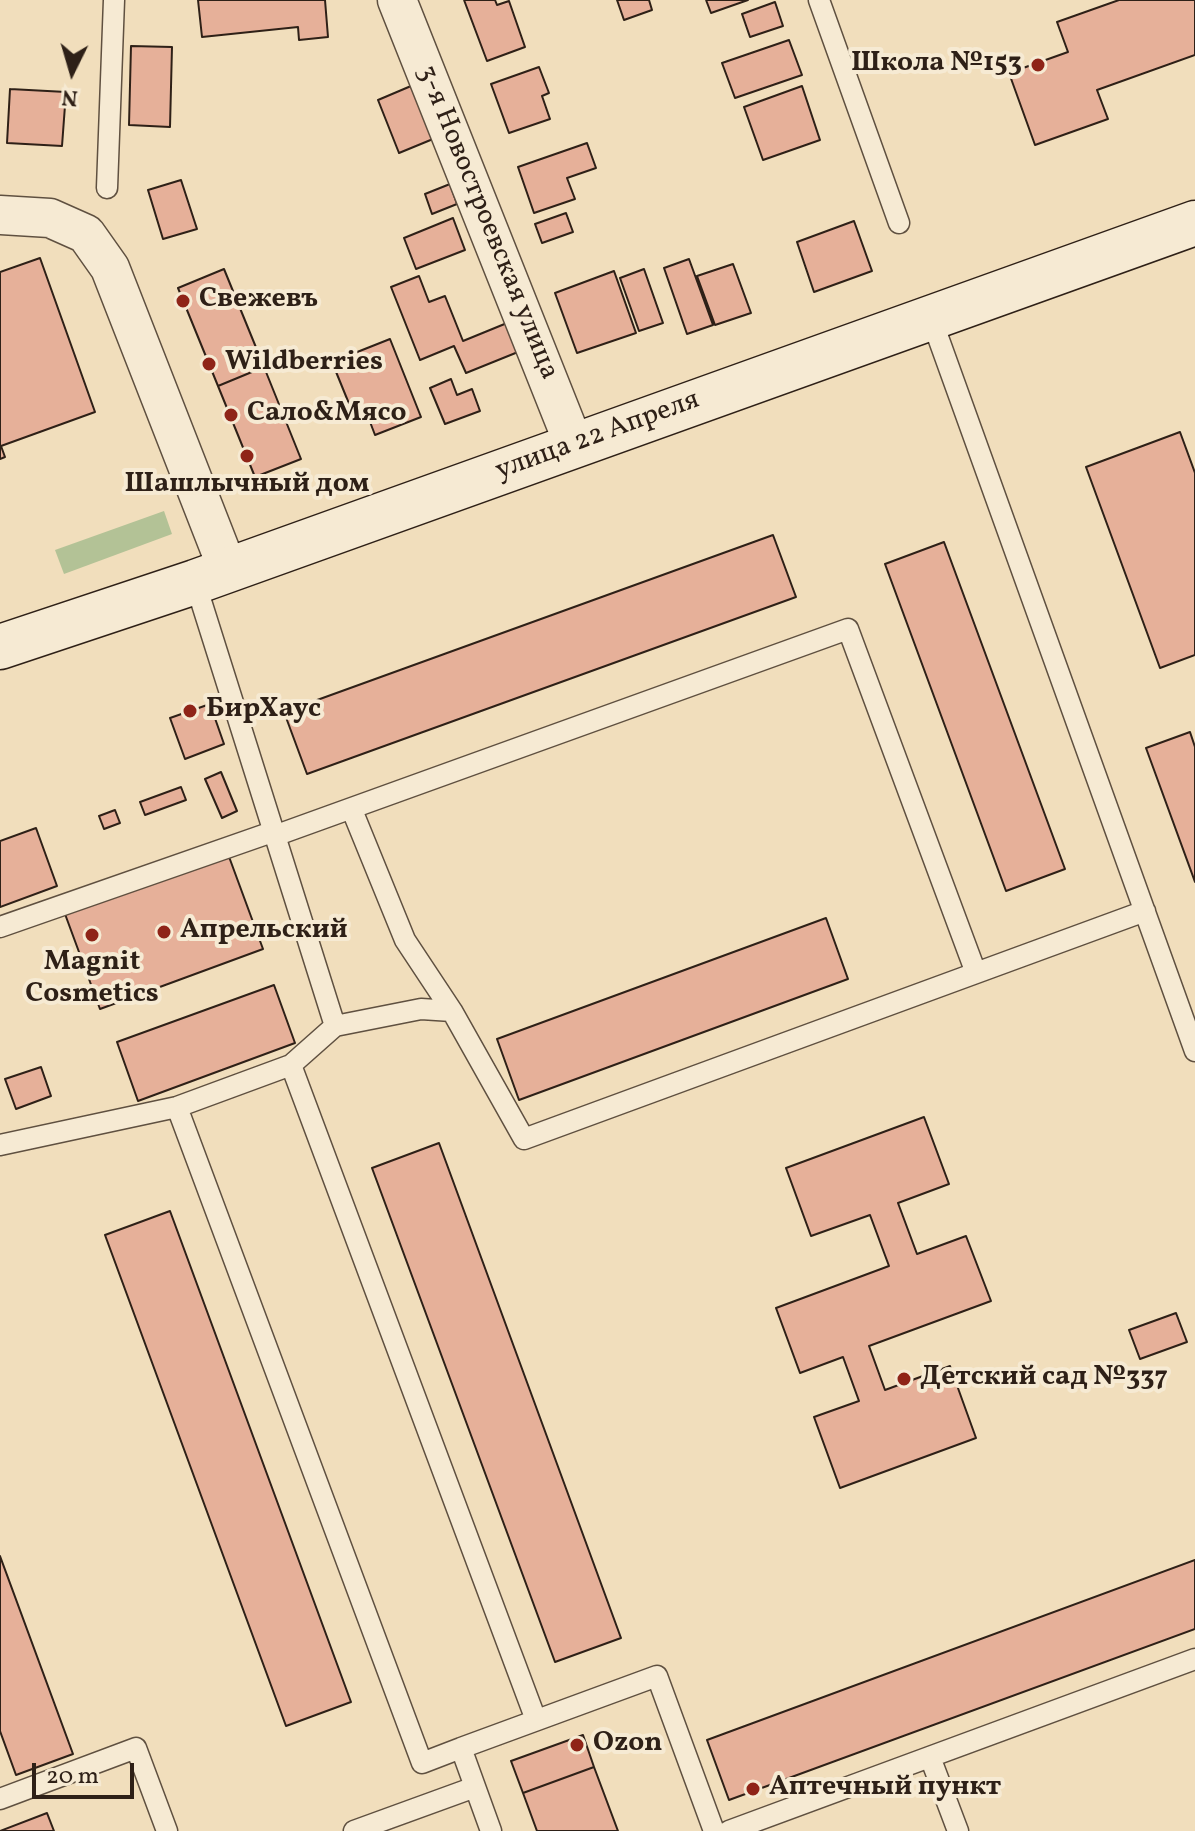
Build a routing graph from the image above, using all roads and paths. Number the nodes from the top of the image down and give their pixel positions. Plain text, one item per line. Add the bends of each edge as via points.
1 (114, 0) edge
2 (397, 0) edge
3 (819, 0) edge
4 (107, 188) dead end
5 (0, 215) edge
6 (899, 223) dead end
7 (1195, 223) edge
8 (930, 315) junction
9 (574, 445) junction
10 (211, 576) junction
11 (0, 647) edge
12 (352, 810) junction
13 (276, 833) junction
14 (1145, 911) junction
15 (0, 927) edge
16 (976, 973) junction
17 (1185, 992) edge
18 (452, 1011) junction
19 (335, 1026) junction
20 (1195, 1051) edge
21 (291, 1065) junction
22 (177, 1107) junction
23 (0, 1145) edge
24 (1195, 1659) edge
25 (536, 1720) junction
26 (461, 1748) junction
27 (930, 1757) junction
28 (475, 1787) junction
29 (0, 1799) edge
30 (167, 1831) edge
31 (354, 1831) edge
32 (491, 1831) edge
33 (714, 1831) edge
34 (729, 1831) edge
35 (958, 1831) edge

1 - 4 lane
2 - 9 street, 3-я Новостроевская улица
3 - 6 lane
5 - 10 street via 50,218 86,234 110,268
7 - 8 main road, улица 22 Апреля
8 - 9 main road, улица 22 Апреля
8 - 14 lane
9 - 10 main road, улица 22 Апреля
10 - 11 main road, улица 22 Апреля
10 - 13 lane
12 - 13 lane
12 - 16 lane via 848,629
12 - 18 lane via 405,940
13 - 15 lane
13 - 19 lane
14 - 16 lane
14 - 17 lane
16 - 18 lane via 524,1139
17 - 20 lane
18 - 19 lane via 421,1009
19 - 21 lane
21 - 22 lane
21 - 25 lane
22 - 23 lane
22 - 26 lane via 422,1763
24 - 27 lane
25 - 26 lane
25 - 33 lane via 657,1676
26 - 28 lane
27 - 34 lane
27 - 35 lane
28 - 31 lane
28 - 32 lane
29 - 30 lane via 136,1748

